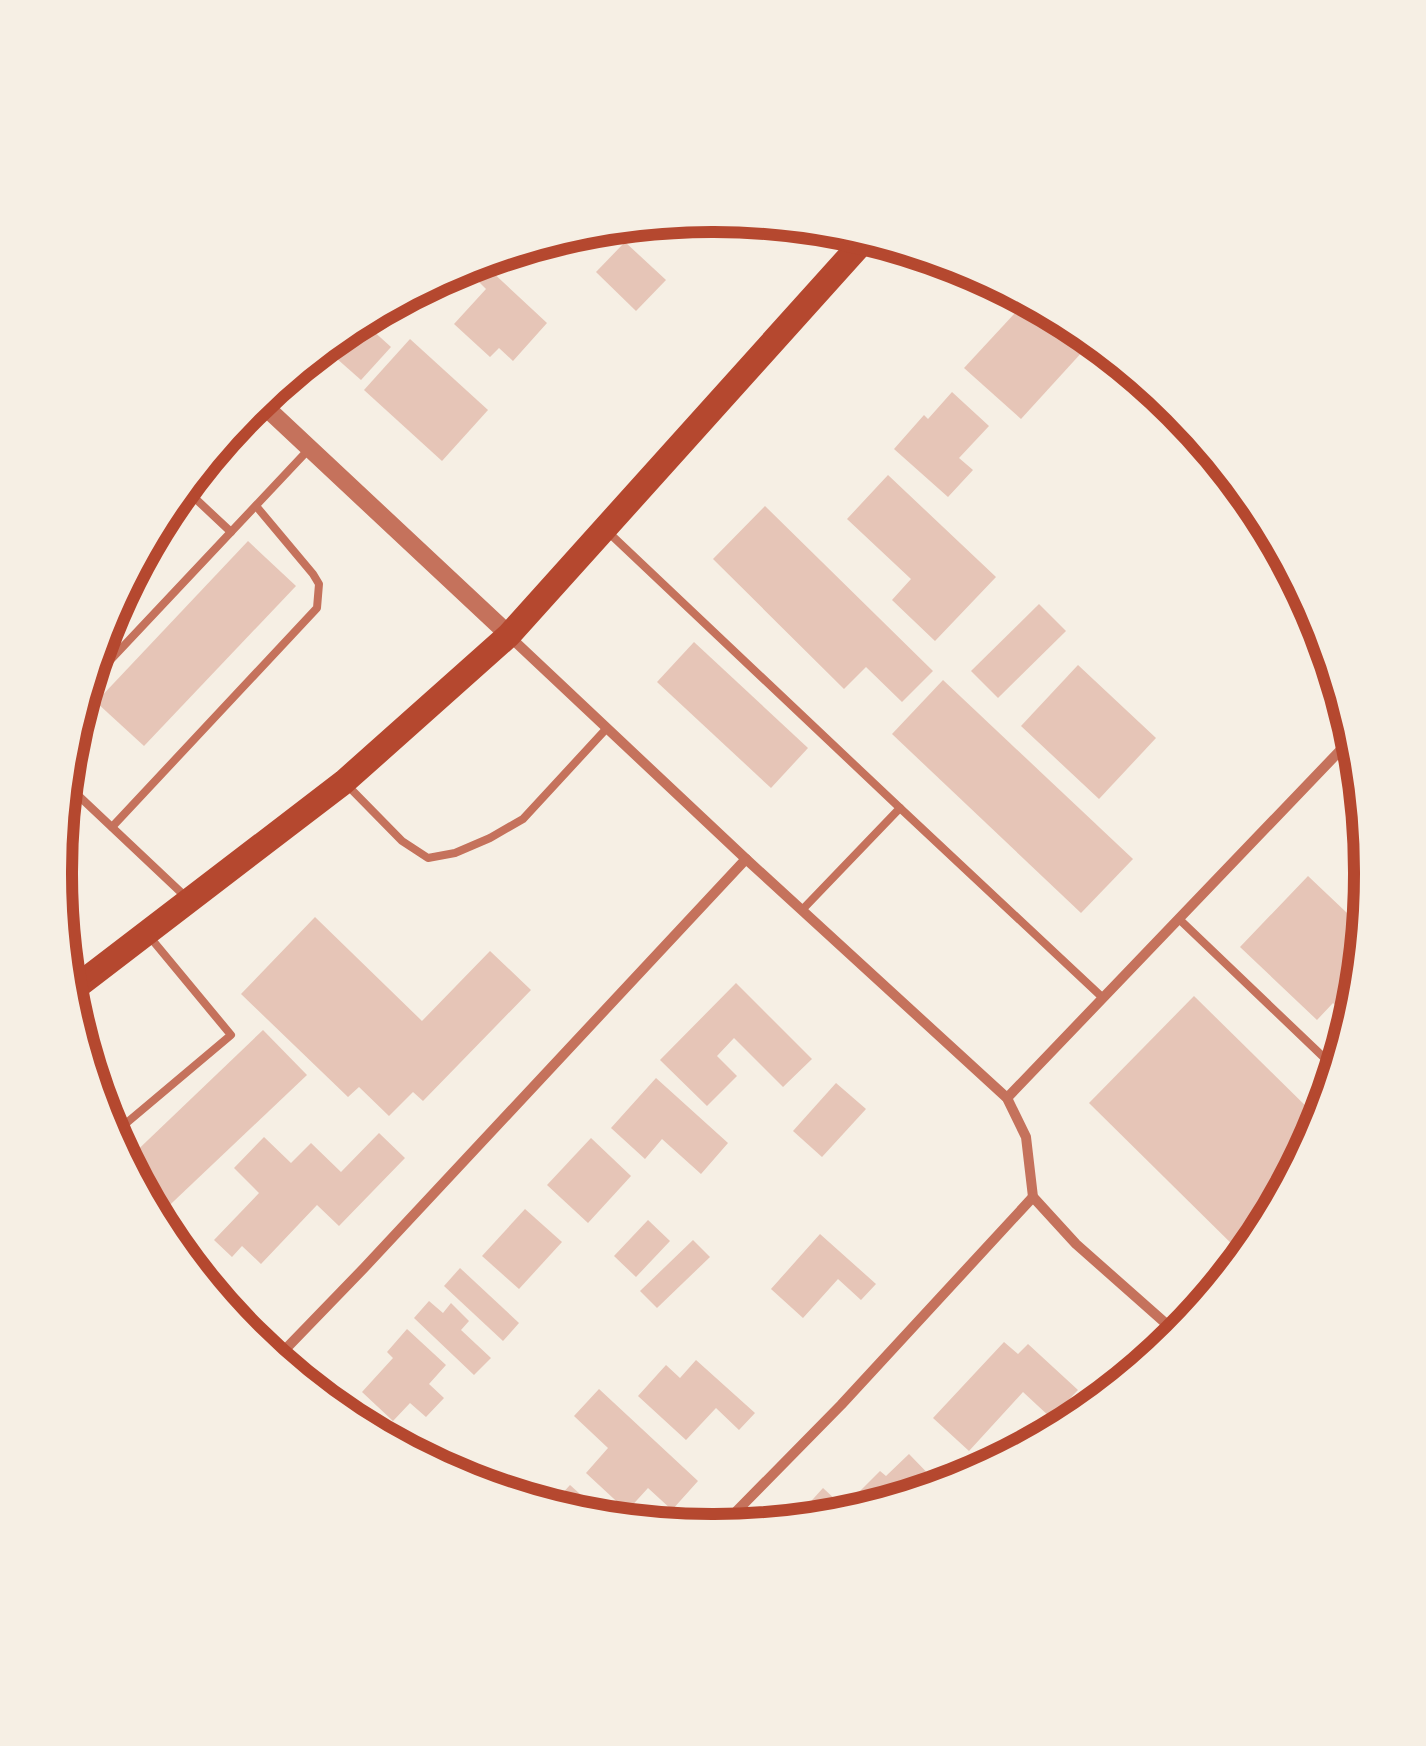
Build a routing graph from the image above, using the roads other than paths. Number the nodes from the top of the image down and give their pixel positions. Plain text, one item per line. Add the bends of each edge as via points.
1 (856, 249) edge
2 (270, 411) edge
3 (310, 448) junction
4 (195, 497) edge
5 (256, 506) junction
6 (604, 528) junction
7 (231, 532) junction
8 (508, 635) junction
9 (108, 662) edge
10 (608, 728) junction
11 (1341, 749) edge
12 (344, 782) junction
13 (77, 795) edge
14 (900, 808) junction
15 (112, 827) junction
16 (746, 859) junction
17 (190, 900) junction
18 (802, 910) junction
19 (1179, 919) junction
20 (147, 934) junction
21 (82, 982) edge
22 (1104, 998) junction
23 (1326, 1059) edge
24 (1008, 1098) junction
25 (124, 1125) edge
26 (1033, 1196) junction
27 (1167, 1325) edge
28 (285, 1350) edge
29 (735, 1513) edge

1 - 6 main road
2 - 3 street
3 - 5 lane
3 - 8 street
4 - 7 lane
5 - 7 lane
5 - 15 lane via 319,584 317,608
6 - 8 main road
6 - 14 lane
7 - 9 lane
8 - 10 street
8 - 12 main road
10 - 12 lane via 523,819 456,852 428,858
10 - 16 street
11 - 19 street
12 - 17 main road
13 - 15 lane
14 - 18 lane
14 - 22 lane
15 - 17 lane
16 - 18 street
16 - 28 street
17 - 20 main road
18 - 24 street
19 - 22 street
19 - 23 lane
20 - 21 main road
20 - 25 lane via 231,1035
22 - 24 street
24 - 26 street via 1026,1137
26 - 27 street
26 - 29 street

